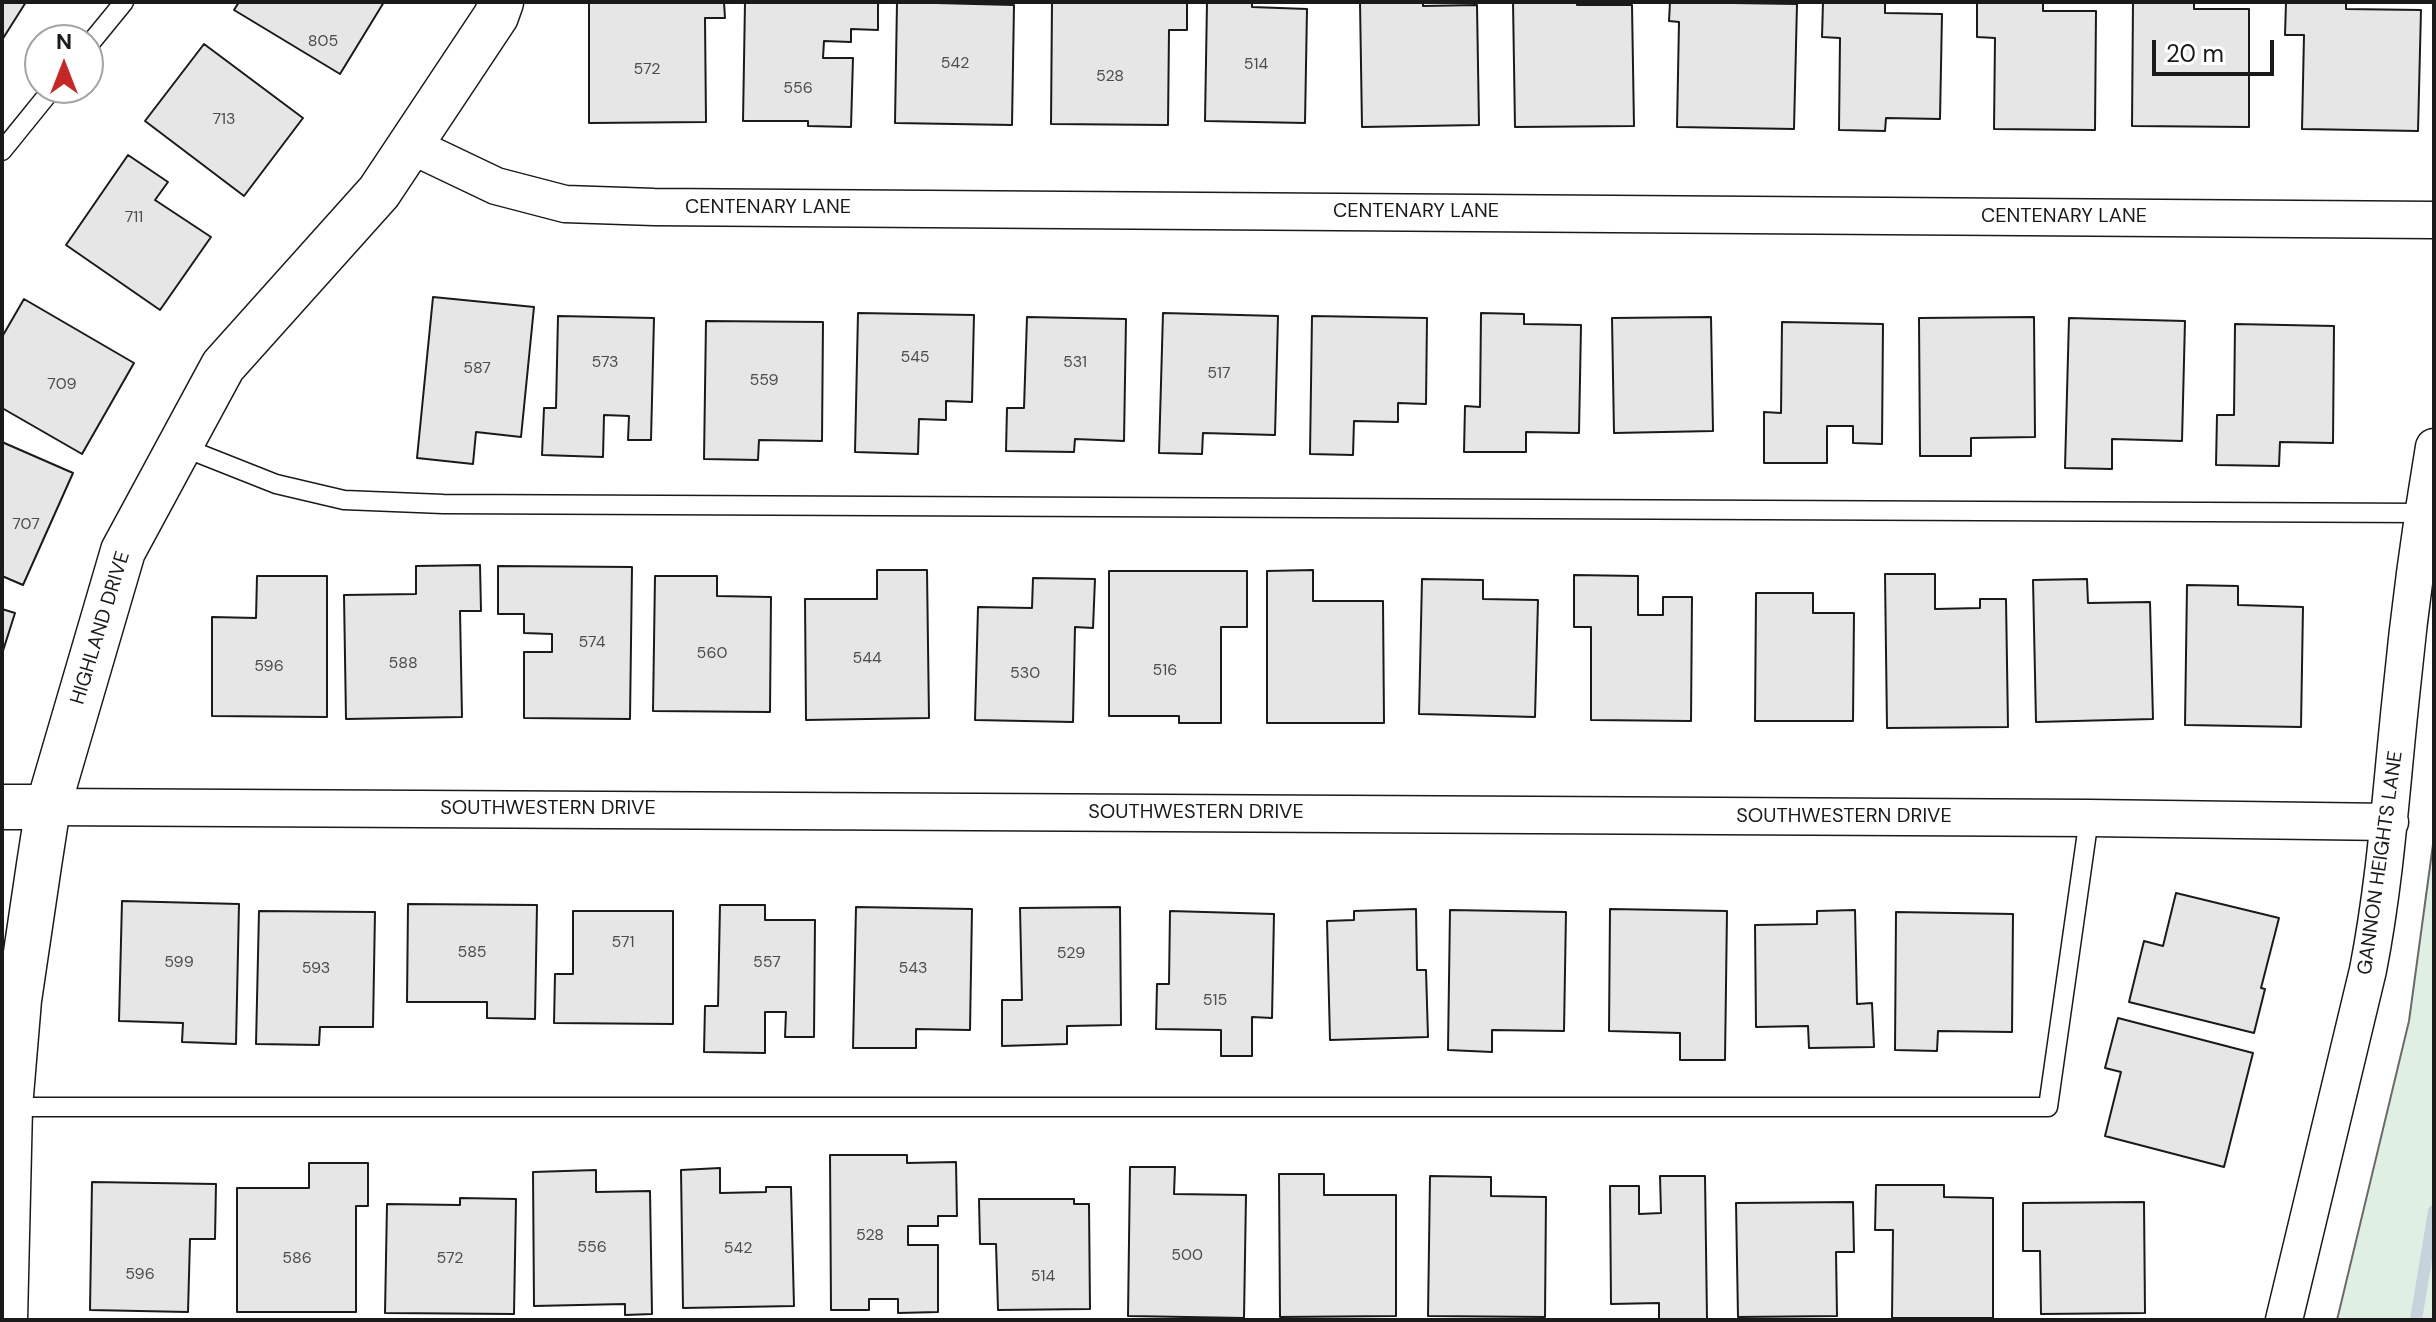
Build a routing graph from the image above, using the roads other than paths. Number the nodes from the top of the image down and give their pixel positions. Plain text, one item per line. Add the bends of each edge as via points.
1 (124, 2) edge
2 (501, 2) edge
3 (104, 26) edge
4 (40, 104) edge
5 (410, 145) junction
6 (2, 151) edge
7 (2434, 220) edge
8 (180, 446) junction
9 (2434, 447) edge
10 (2423, 513) junction
11 (2, 807) edge
12 (48, 807) junction
13 (2089, 818) junction
14 (2390, 822) junction
15 (10, 1107) junction
16 (5, 1320) edge
17 (2284, 1320) edge

1 - 3 lane
2 - 5 street, HIGHLAND DRIVE
4 - 6 lane
5 - 7 street, CENTENARY LANE via 496,186 580,205
5 - 8 street, HIGHLAND DRIVE via 379,192 223,366
8 - 10 lane via 276,484 344,500 443,504
8 - 12 street, HIGHLAND DRIVE via 123,551
9 - 10 street, GANNON HEIGHTS LANE
10 - 14 street, GANNON HEIGHTS LANE
11 - 12 street, SOUTHWESTERN DRIVE
12 - 13 street, SOUTHWESTERN DRIVE
12 - 15 street, HIGHLAND DRIVE via 19,1000
13 - 14 street, SOUTHWESTERN DRIVE
13 - 15 lane via 2048,1107
14 - 17 street, GANNON HEIGHTS LANE via 2368,970
15 - 16 street, HIGHLAND DRIVE

